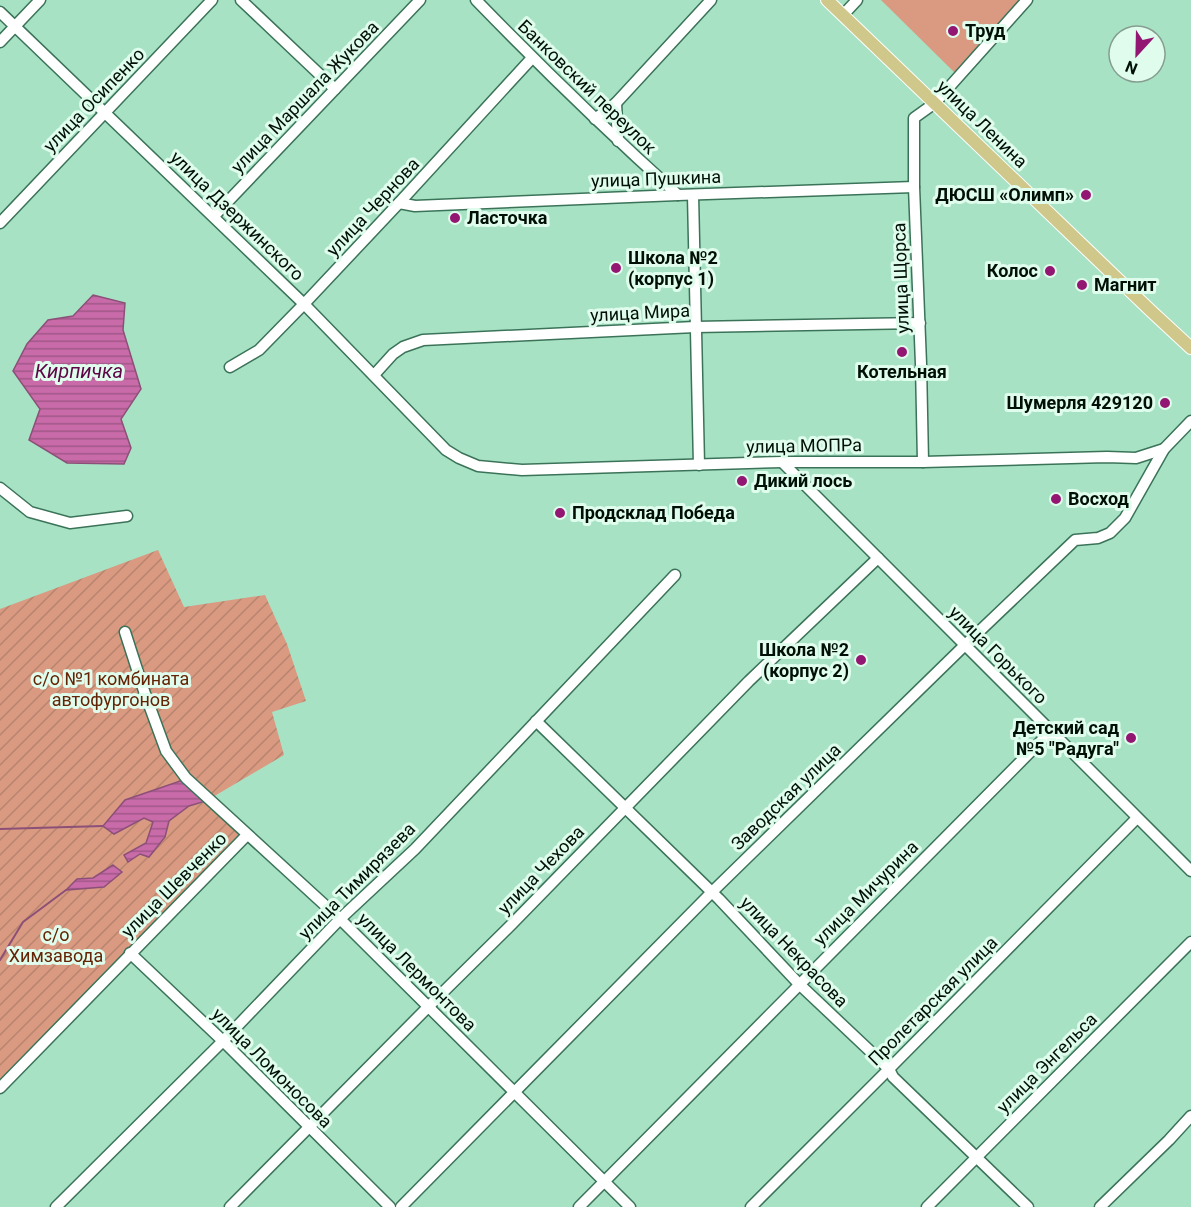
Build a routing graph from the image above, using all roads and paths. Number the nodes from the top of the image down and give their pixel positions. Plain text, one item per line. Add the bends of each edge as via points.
1 (40, 0) edge
2 (212, 0) edge
3 (241, 0) edge
4 (420, 0) edge
5 (476, 0) edge
6 (711, 0) edge
7 (827, 0) edge
8 (857, 0) edge
9 (1028, 0) edge
10 (0, 12) edge
11 (843, 15) junction
12 (14, 27) junction
13 (0, 42) edge
14 (532, 58) junction
15 (335, 89) junction
16 (616, 103) junction
17 (935, 103) junction
18 (105, 113) junction
19 (595, 119) junction
20 (618, 141) junction
21 (914, 187) junction
22 (678, 195) junction
23 (693, 195) junction
24 (399, 203) junction
25 (214, 216) junction
26 (0, 223) edge
27 (304, 304) junction
28 (920, 323) junction
29 (695, 327) junction
30 (1191, 348) edge
31 (230, 367) dead end
32 (374, 375) junction
33 (1191, 421) edge
34 (1164, 449) junction
35 (446, 450) joint
36 (782, 462) junction
37 (923, 462) junction
38 (699, 465) junction
39 (0, 488) edge
40 (127, 516) dead end
41 (878, 558) junction
42 (675, 574) dead end
43 (125, 632) dead end
44 (965, 645) junction
45 (536, 721) junction
46 (1051, 731) junction
47 (626, 808) junction
48 (1137, 818) junction
49 (247, 835) junction
50 (1191, 871) edge
51 (712, 892) junction
52 (340, 919) junction
53 (1191, 942) edge
54 (130, 953) junction
55 (800, 984) junction
56 (429, 1006) junction
57 (222, 1041) junction
58 (889, 1069) junction
59 (0, 1088) edge
60 (514, 1092) junction
61 (1191, 1116) edge
62 (308, 1127) junction
63 (976, 1157) junction
64 (604, 1182) junction
65 (56, 1207) edge
66 (230, 1207) edge
67 (390, 1207) edge
68 (401, 1207) edge
69 (579, 1207) edge
70 (630, 1207) edge
71 (751, 1207) edge
72 (927, 1207) edge
73 (1028, 1207) edge
74 (1100, 1207) edge

1 - 12 street
2 - 18 street, улица Осипенко
3 - 15 street
4 - 15 street, улица Маршала Жукова
5 - 14 street, Банковский переулок
6 - 16 street
7 - 11 main road, улица Ленина
8 - 11 street
9 - 17 street
10 - 12 street, улица Дзержинского
11 - 17 main road, улица Ленина
12 - 13 street
12 - 18 street, улица Дзержинского
14 - 19 street, Банковский переулок
14 - 24 street, улица Чернова
15 - 25 street, улица Маршала Жукова
16 - 19 street
16 - 20 street
17 - 21 street, улица Щорса via 914,118
17 - 30 main road, улица Ленина
18 - 25 street, улица Дзержинского
18 - 26 street, улица Осипенко
19 - 20 street, Банковский переулок
20 - 22 street, Банковский переулок
21 - 23 street, улица Пушкина
21 - 28 street, улица Щорса
22 - 23 street, улица Пушкина
22 - 24 street, улица Пушкина via 415,206
23 - 29 street
24 - 27 street, улица Чернова
25 - 27 street, улица Дзержинского
27 - 31 street, улица Чернова via 260,350
27 - 32 street, улица Дзержинского
28 - 29 street, улица Мира
28 - 37 street, улица Щорса
29 - 32 street, улица Мира via 423,340 393,354
29 - 38 street
32 - 35 street, улица Дзержинского
33 - 34 street, Заводская улица
34 - 37 street, улица МОПРа via 1136,458
34 - 44 street, Заводская улица via 1125,518 1110,533 1075,540
35 - 38 street, улица МОПРа via 478,466 522,470
36 - 37 street, улица МОПРа
36 - 38 street, улица МОПРа
36 - 41 street, улица Горького
39 - 40 street via 30,512 70,523
41 - 44 street, улица Горького
41 - 47 street, улица Чехова via 749,681
42 - 45 street, улица Тимирязева
43 - 49 street, улица Лермонтова via 166,751 186,778
44 - 46 street, улица Горького
44 - 51 street, Заводская улица
45 - 47 street, улица Некрасова
45 - 52 street, улица Тимирязева via 415,849
46 - 48 street, улица Горького
46 - 55 street, улица Мичурина
47 - 51 street, улица Некрасова
47 - 56 street, улица Чехова
48 - 50 street, улица Горького
48 - 58 street, Пролетарская улица
49 - 52 street, улица Лермонтова
49 - 54 street, улица Шевченко
51 - 55 street, улица Некрасова
51 - 60 street, Заводская улица
52 - 56 street, улица Лермонтова
52 - 57 street, улица Тимирязева
53 - 63 street, улица Энгельса
54 - 57 street, улица Ломоносова
54 - 59 street, улица Шевченко
55 - 58 street, улица Некрасова
55 - 64 street, улица Мичурина
56 - 60 street, улица Лермонтова
56 - 62 street, улица Чехова
57 - 62 street, улица Ломоносова
57 - 65 street, улица Тимирязева
58 - 63 street, улица Некрасова
58 - 71 street, Пролетарская улица
60 - 64 street, улица Лермонтова
60 - 68 street, Заводская улица
61 - 74 street
62 - 66 street, улица Чехова
62 - 67 street, улица Ломоносова
63 - 72 street, улица Энгельса
63 - 73 street, улица Некрасова
64 - 69 street, улица Мичурина
64 - 70 street, улица Лермонтова

